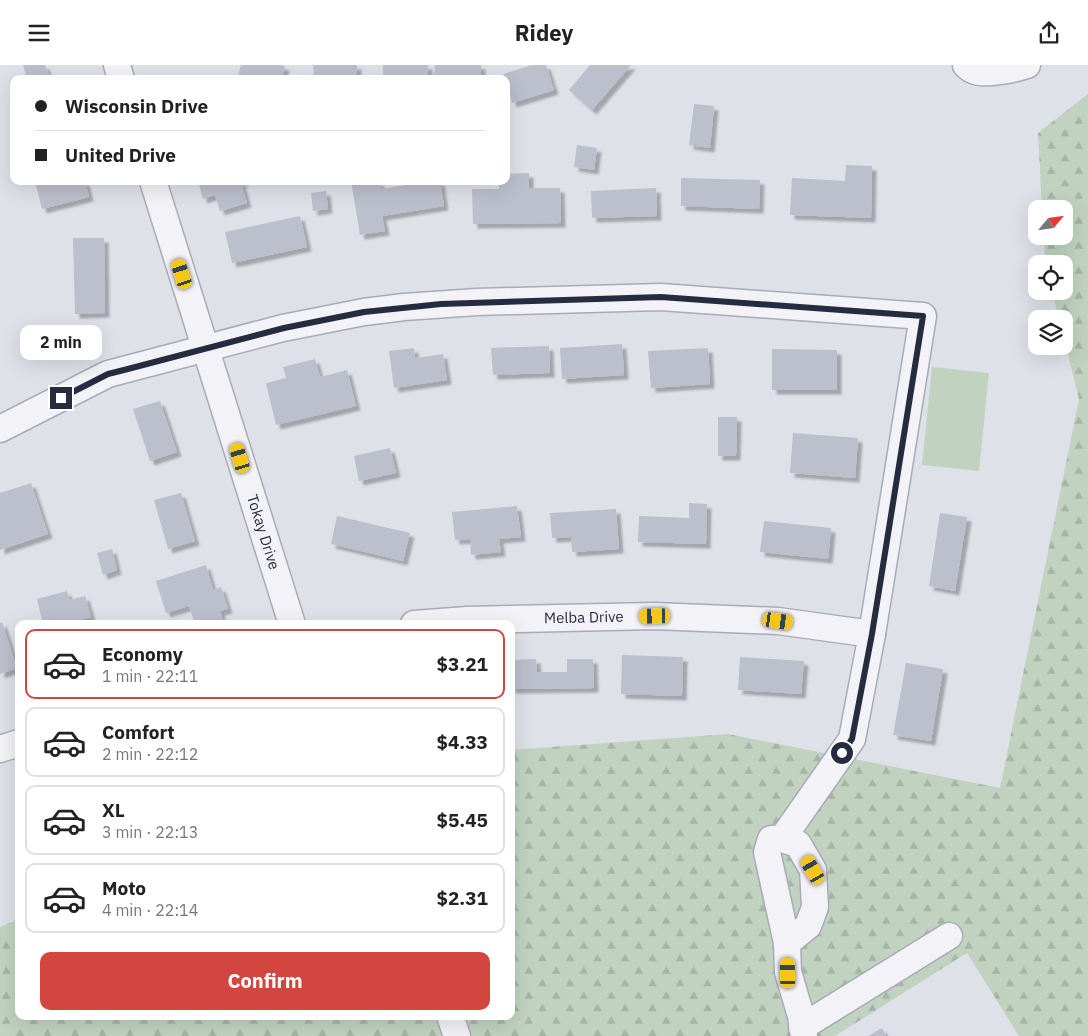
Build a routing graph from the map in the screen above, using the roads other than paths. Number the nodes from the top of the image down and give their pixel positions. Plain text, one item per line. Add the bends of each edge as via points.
1 (966, 65) edge
2 (1027, 65) edge
3 (154, 185) edge
4 (205, 348) junction
5 (0, 429) edge
6 (291, 620) edge
7 (467, 620) edge
8 (872, 634) junction
9 (15, 744) edge
10 (0, 749) edge
11 (782, 839) junction
12 (949, 936) dead end
13 (788, 943) junction
14 (451, 1020) edge
15 (803, 1031) edge
16 (457, 1036) edge

1 - 2 street via 973,71 983,72
3 - 4 street, Tokay Drive
4 - 5 street via 108,374
4 - 6 street, Tokay Drive
4 - 8 street via 364,312 478,302 661,297 923,316
7 - 8 street, Melba Drive via 655,616 778,621
8 - 11 street via 852,739
9 - 10 street
11 - 13 street via 771,839 767,852
11 - 13 street via 798,844 813,870 815,907 808,926
12 - 15 street
13 - 15 street via 788,973
14 - 16 street

